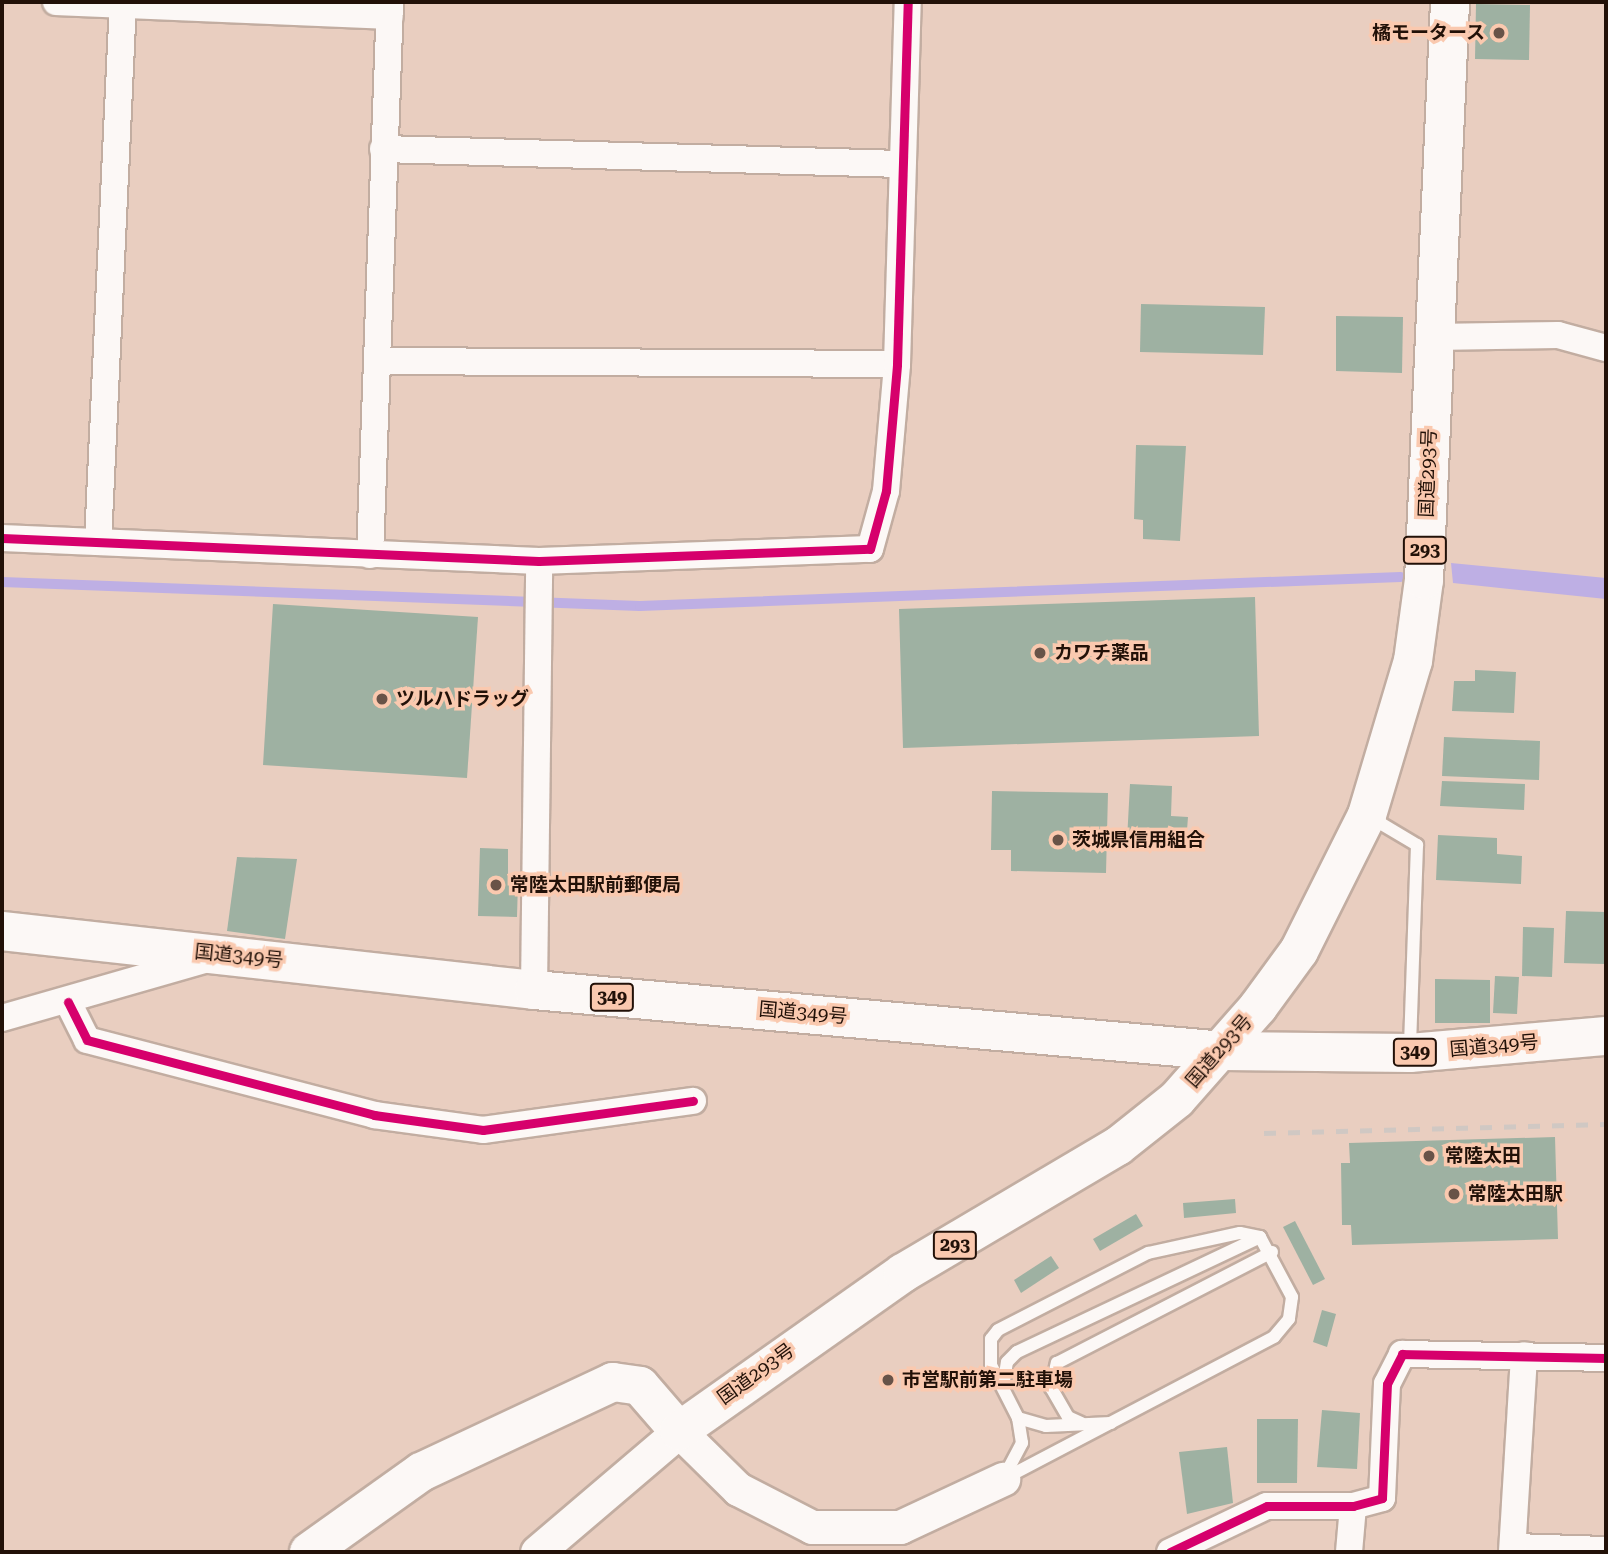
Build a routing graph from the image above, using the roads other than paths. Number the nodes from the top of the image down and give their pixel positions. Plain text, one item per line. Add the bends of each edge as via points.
1 (56, 2) edge
2 (908, 2) edge
3 (1450, 2) edge
4 (123, 4) edge
5 (390, 9) edge
6 (383, 149) junction
7 (902, 164) junction
8 (1434, 337) junction
9 (1606, 348) edge
10 (378, 361) junction
11 (897, 364) junction
12 (2, 538) edge
13 (99, 542) junction
14 (370, 555) junction
15 (539, 561) junction
16 (1367, 815) junction
17 (2, 931) edge
18 (223, 954) junction
19 (534, 990) junction
20 (68, 1002) junction
21 (2, 1018) edge
22 (1606, 1036) edge
23 (1224, 1051) junction
24 (1410, 1053) junction
25 (694, 1101) dead end
26 (1260, 1237) junction
27 (1272, 1252) junction
28 (1524, 1355) junction
29 (1606, 1359) edge
30 (1003, 1391) junction
31 (1018, 1418) junction
32 (1081, 1423) junction
33 (1115, 1423) junction
34 (679, 1431) junction
35 (1003, 1479) junction
36 (1353, 1506) junction
37 (1513, 1549) edge
38 (1606, 1550) edge
39 (309, 1552) edge
40 (537, 1552) edge
41 (1170, 1552) edge
42 (1349, 1552) edge

1 - 4 street
2 - 7 street
3 - 8 highway, 国道293号 / 293
4 - 5 street
4 - 13 street
5 - 6 street
6 - 7 street
6 - 10 street
7 - 11 street
8 - 9 street via 1558,335
8 - 16 highway, 国道293号 / 293 via 1424,580 1413,661
10 - 11 street
10 - 14 street
11 - 15 street via 886,491 870,549
12 - 13 street
13 - 14 street
14 - 15 street
15 - 19 street
16 - 23 highway, 国道293号 / 293 via 1299,951
16 - 24 lane via 1417,845
17 - 18 highway, 国道349号 / 349
18 - 19 highway, 国道349号 / 349
18 - 20 street
19 - 23 highway, 国道349号 / 349
20 - 21 street
20 - 25 street via 87,1040 374,1115 483,1130
22 - 24 highway, 国道349号 / 349
23 - 24 highway, 国道349号 / 349
23 - 34 highway, 国道293号 / 293 via 1118,1146 902,1273
26 - 27 lane
26 - 30 lane via 1017,1352 1007,1362
26 - 30 lane via 1215,1235 1148,1253 1009,1322 991,1339 989,1352
27 - 32 lane via 1057,1363 1051,1388 1068,1417
27 - 33 lane via 1292,1297 1289,1319 1274,1337
28 - 29 street
28 - 36 street via 1402,1354 1387,1384 1381,1499
28 - 37 street
30 - 31 lane
31 - 32 lane via 1045,1426
31 - 35 lane via 1019,1456
32 - 33 lane
33 - 35 lane
34 - 35 street via 738,1489 812,1527 900,1527
34 - 39 highway via 640,1386 613,1382 421,1472
34 - 40 street
36 - 41 street via 1267,1506
36 - 42 street
37 - 38 street

